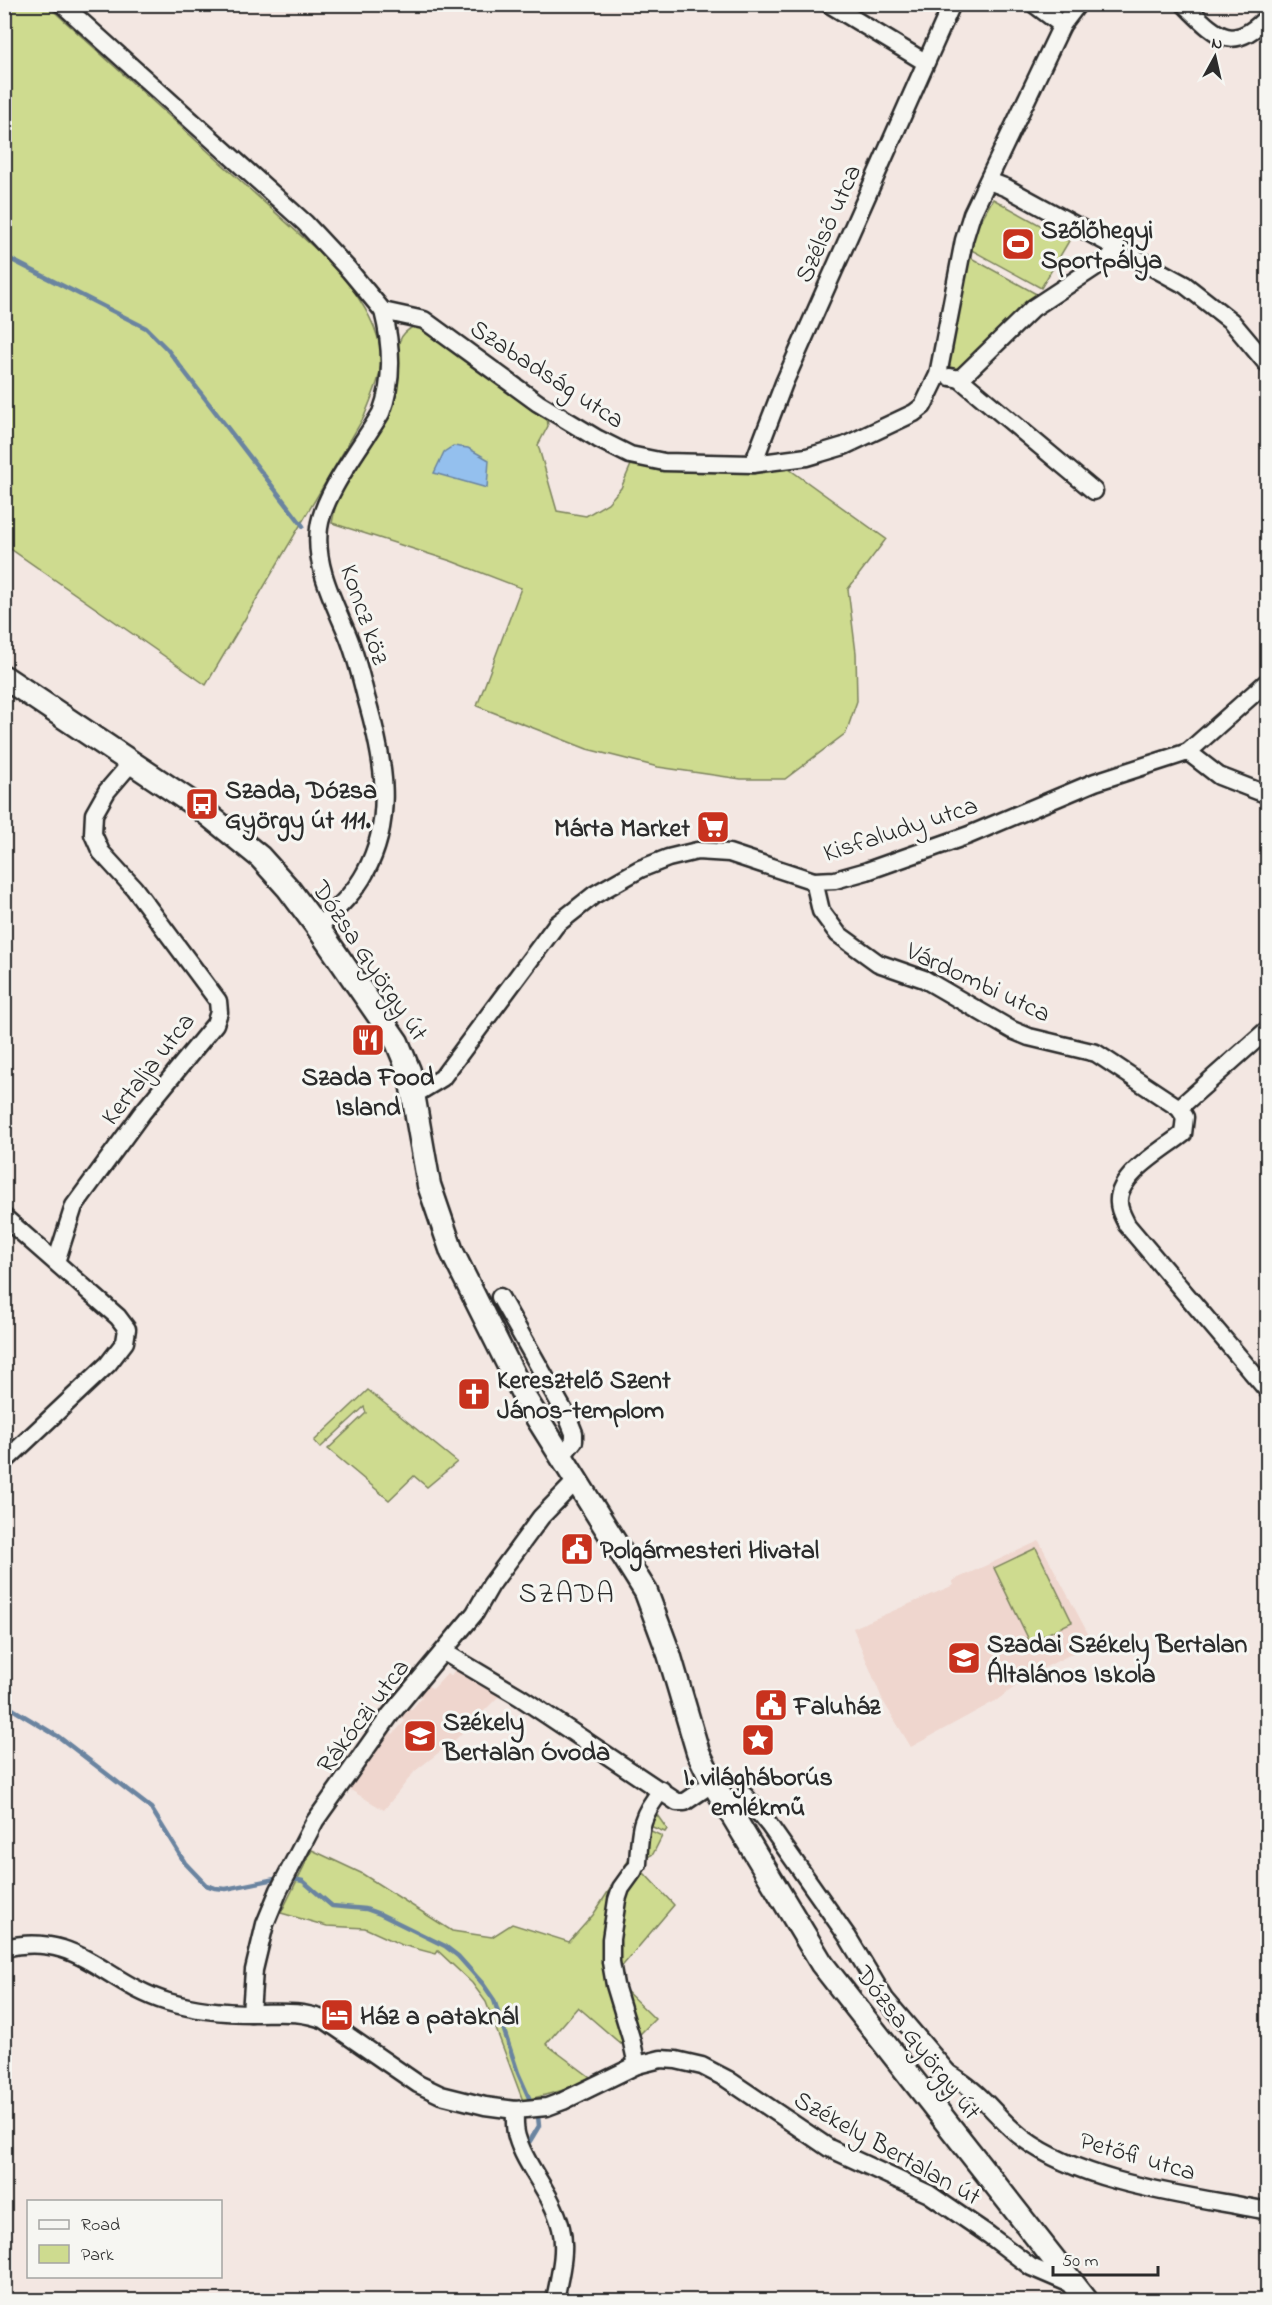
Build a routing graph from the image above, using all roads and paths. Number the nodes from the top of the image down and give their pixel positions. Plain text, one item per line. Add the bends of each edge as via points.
1 (62, 4) edge
2 (829, 4) edge
3 (952, 4) edge
4 (1034, 4) edge
5 (1078, 4) edge
6 (1184, 4) edge
7 (1268, 16) edge
8 (1062, 25) junction
9 (925, 62) junction
10 (990, 181) junction
11 (1121, 250) junction
12 (383, 311) junction
13 (1268, 365) edge
14 (938, 375) junction
15 (960, 379) junction
16 (753, 464) junction
17 (1094, 491) dead end
18 (4, 677) edge
19 (1268, 681) edge
20 (1188, 752) junction
21 (131, 763) junction
22 (1268, 795) edge
23 (814, 881) junction
24 (318, 928) junction
25 (1268, 1029) edge
26 (414, 1095) junction
27 (1179, 1107) junction
28 (4, 1217) edge
29 (56, 1262) junction
30 (500, 1297) dead end
31 (1268, 1391) edge
32 (561, 1457) junction
33 (4, 1462) edge
34 (577, 1480) junction
35 (444, 1652) junction
36 (714, 1783) junction
37 (655, 1786) junction
38 (727, 1807) junction
39 (4, 1948) edge
40 (251, 2013) junction
41 (637, 2065) junction
42 (948, 2073) junction
43 (926, 2097) junction
44 (515, 2110) junction
45 (1268, 2211) edge
46 (1080, 2293) edge
47 (555, 2301) edge

1 - 12 street via 316,235
2 - 9 street
3 - 9 street, Szélső utca
4 - 8 street
5 - 8 street, Szabadság utca
6 - 7 street via 1213,32 1224,37 1252,32
8 - 10 street, Szabadság utca
9 - 16 street, Szélső utca via 784,383
10 - 11 street
10 - 14 street, Szabadság utca via 972,214 964,240
11 - 13 street via 1185,285 1231,321
11 - 15 street via 1033,308
12 - 16 street, Szabadság utca via 423,320 538,403 630,455 664,462
12 - 24 street, Koncz köz via 391,360 387,400 329,496 318,541 325,582 349,639 377,736 384,777 381,833 364,876
14 - 15 street
14 - 16 street, Szabadság utca via 923,406 914,413 844,446 807,457
15 - 17 street
18 - 21 main road, Dózsa György út
19 - 20 street
20 - 22 street via 1219,776
20 - 23 street, Kisfaludy utca via 1095,782 969,835 879,867 835,880
21 - 24 main road, Dózsa György út via 201,809 260,857
21 - 29 street, Kertalja utca via 94,814 93,834 101,852 134,888 218,1001 219,1012 215,1024 142,1113 74,1206
23 - 26 street, Kisfaludy utca via 729,853 711,851 681,854 640,869 594,895 556,925 442,1078
23 - 27 street, Várdombi utca via 821,911 838,934 878,963 924,979 1012,1030 1096,1053
24 - 26 main road, Dózsa György út via 397,1042
25 - 27 street
26 - 32 main road, Dózsa György út via 429,1185 452,1252 526,1400
27 - 31 street via 1185,1117 1183,1134 1131,1173 1121,1187 1121,1213 1127,1225
28 - 29 street
29 - 33 street via 118,1317 127,1329 125,1342 108,1364
30 - 32 street via 574,1432 574,1441
32 - 34 main road, Dózsa György út
34 - 35 street, Rákóczi utca via 541,1517
34 - 36 main road, Dózsa György út via 646,1592 698,1752
35 - 37 street
35 - 40 street, Rákóczi utca via 390,1715 315,1821 279,1890 258,1949
36 - 37 street via 681,1803
36 - 38 main road, Dózsa György út
37 - 41 street via 642,1820 636,1867 621,1887 617,1900 611,1940 615,1984
38 - 42 street, Dózsa György út via 745,1796 847,1936 885,1999
38 - 43 main road, Dózsa György út via 822,1964
39 - 40 street, Székely Bertalan út via 35,1943 59,1946 166,2002 195,2009
40 - 44 street, Székely Bertalan út via 309,2014 325,2020 418,2084 441,2095
41 - 44 street, Székely Bertalan út via 547,2107
41 - 46 street, Székely Bertalan út via 661,2059 702,2066 829,2148 929,2194 1031,2267
42 - 43 street
42 - 45 street, Petőfi utca via 971,2089 1024,2140 1075,2166 1163,2191
43 - 46 main road, Dózsa György út
44 - 47 street via 516,2135 549,2195 562,2229

